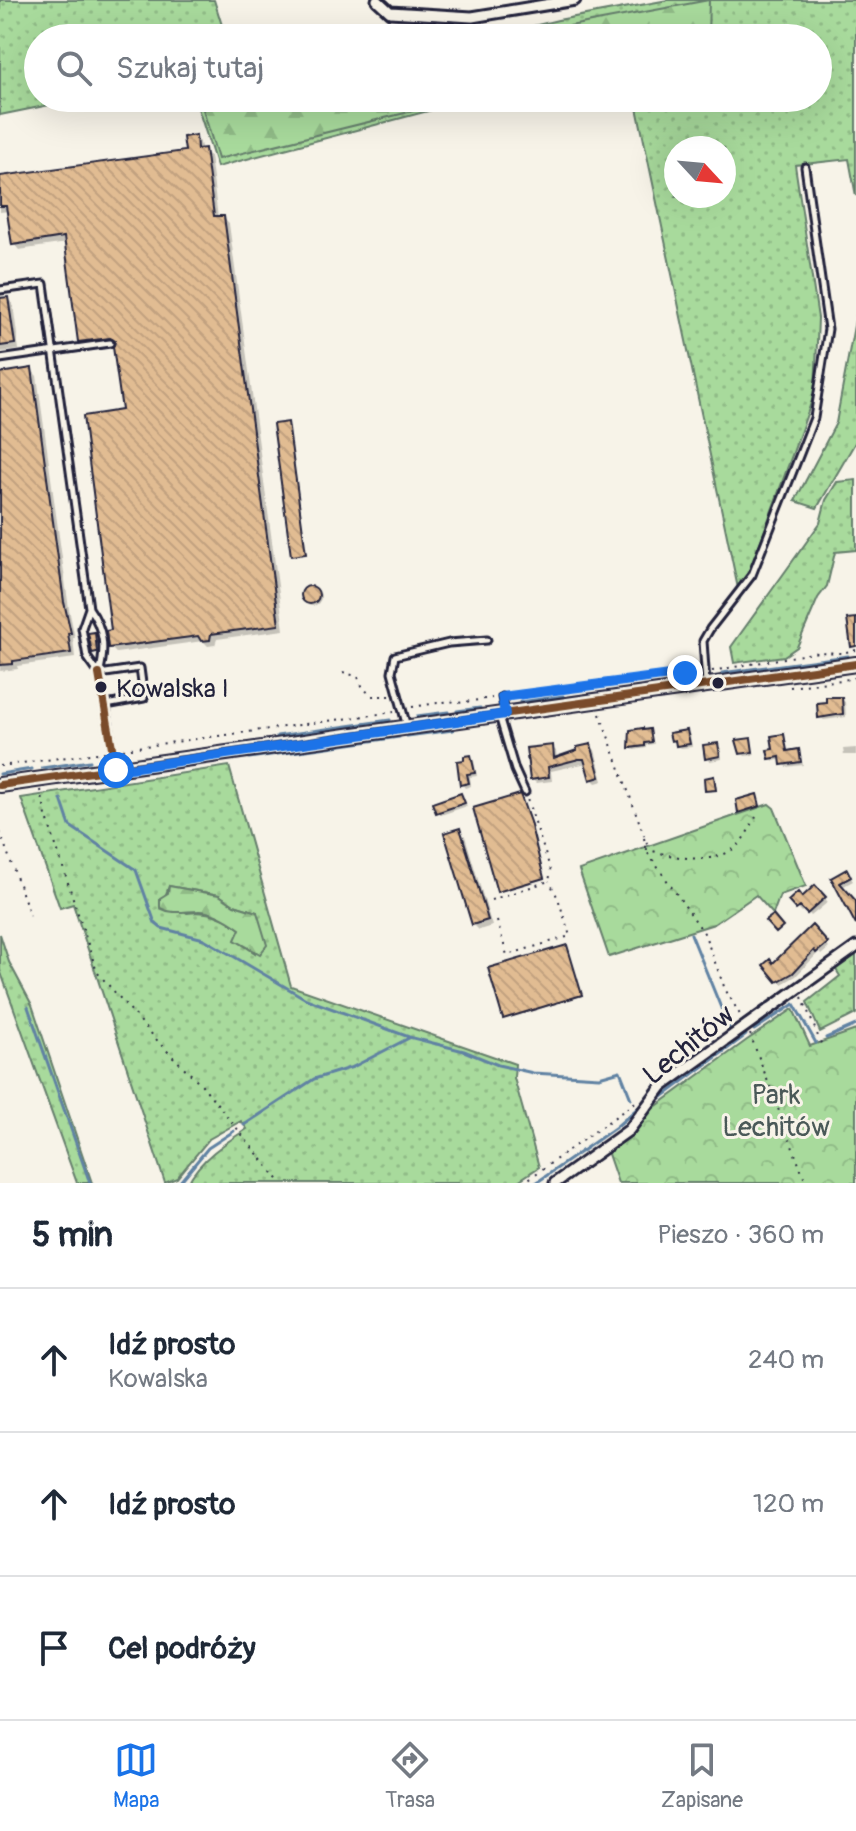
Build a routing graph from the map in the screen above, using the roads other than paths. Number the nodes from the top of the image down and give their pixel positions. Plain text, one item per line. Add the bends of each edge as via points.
1 (377, 0) edge
2 (575, 0) edge
3 (805, 167) dead end
4 (0, 290) edge
5 (110, 343) dead end
6 (54, 351) junction
7 (0, 359) edge
8 (89, 608) junction
9 (487, 640) dead end
10 (856, 664) edge
11 (99, 674) junction
12 (705, 679) junction
13 (502, 697) road end
14 (106, 705) junction
15 (502, 714) junction
16 (407, 728) junction
17 (116, 770) junction
18 (0, 785) edge
19 (525, 792) road end
20 (856, 947) edge
21 (555, 1183) edge

1 - 2 street via 390,12 472,17
3 - 12 lane via 828,329 814,418 752,575 703,641
4 - 6 lane via 44,284
5 - 6 lane
6 - 7 lane
6 - 8 lane
8 - 11 lane via 100,627 104,654
8 - 11 lane via 82,628 84,642
9 - 16 lane via 395,656 392,672
10 - 12 street
11 - 14 lane
11 - 14 lane via 140,668 144,698
12 - 15 street
13 - 15 lane
14 - 17 lane
15 - 16 street
15 - 19 lane
16 - 17 street
17 - 18 street
20 - 21 street, Lechitów via 662,1086 629,1130

